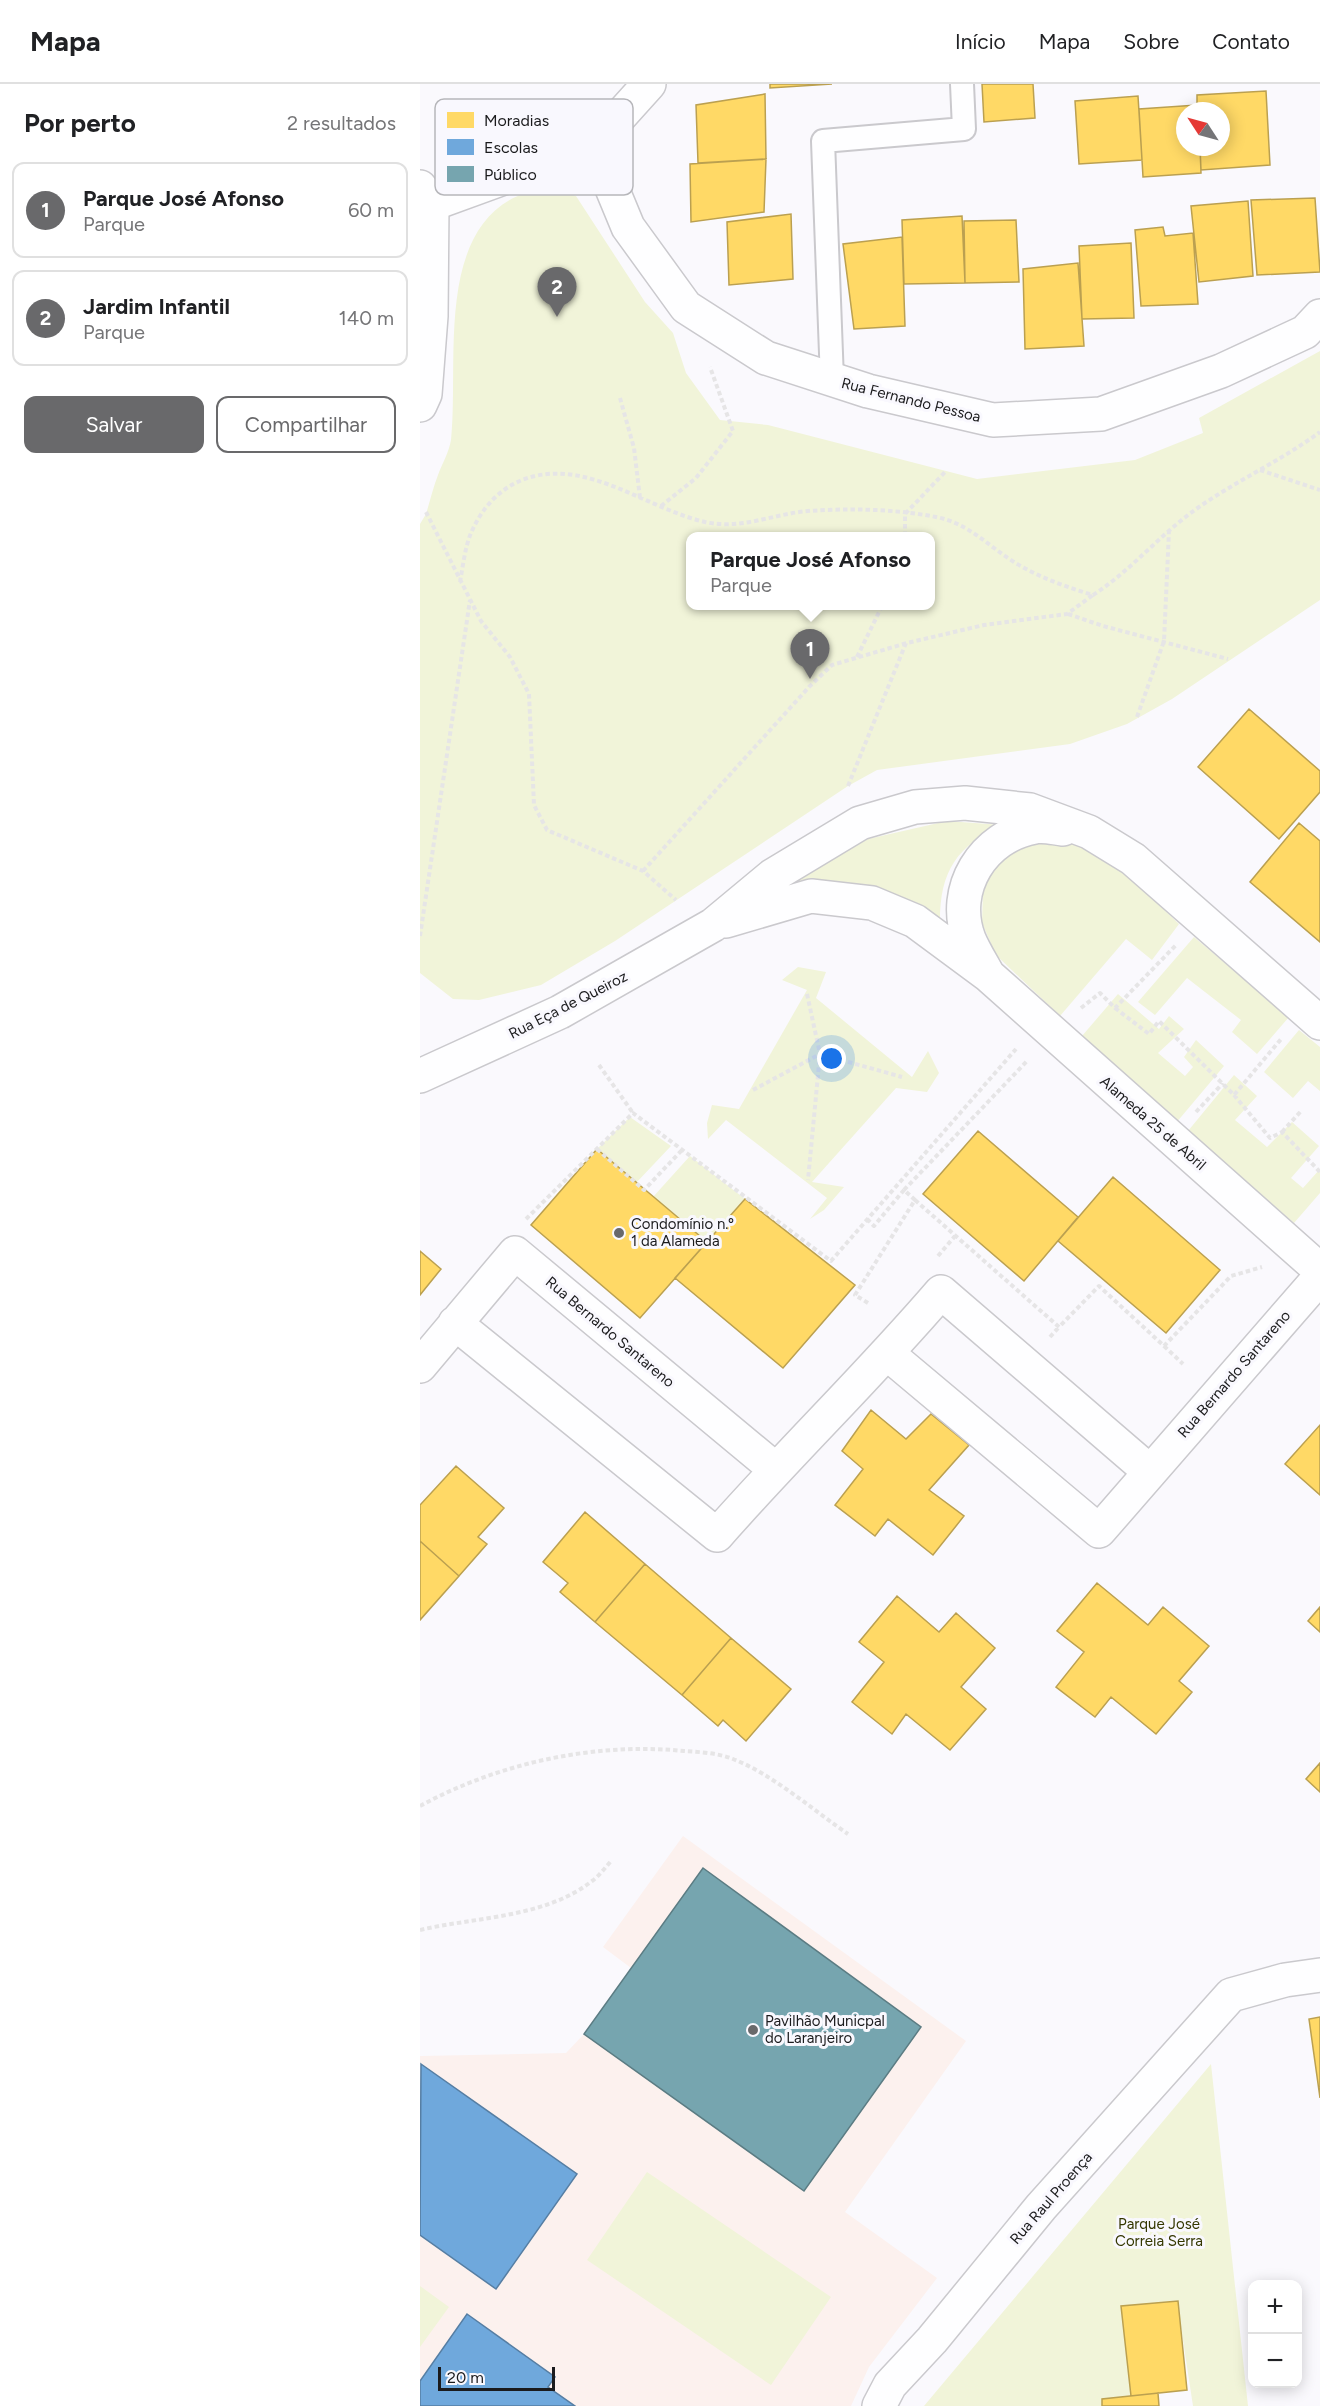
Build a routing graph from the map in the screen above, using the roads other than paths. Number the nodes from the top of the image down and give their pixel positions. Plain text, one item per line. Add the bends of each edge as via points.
1 (650, 84) edge
2 (962, 84) edge
3 (633, 103) edge
4 (615, 195) edge
5 (426, 196) edge
6 (1320, 316) edge
7 (832, 380) junction
8 (420, 405) edge
9 (1089, 832) junction
10 (713, 925) junction
11 (988, 975) junction
12 (1313, 1017) edge
13 (423, 1068) edge
14 (1320, 1270) edge
15 (1320, 1277) edge
16 (455, 1323) junction
17 (888, 1354) junction
18 (420, 1366) edge
19 (775, 1469) junction
20 (1149, 1472) junction
21 (1320, 1975) edge
22 (879, 2406) edge

1 - 3 street
2 - 7 lane via 964,129 823,141
4 - 7 street, Rua Fernando Pessoa via 628,227 686,308 766,358
5 - 8 street via 430,316 425,394
6 - 7 street, Rua Fernando Pessoa via 1305,332 1221,371 1101,414 993,420
9 - 10 street, Alameda 25 de Abril via 1030,810 965,802 915,807 860,823 772,876
9 - 11 street, Alameda 25 de Abril via 1037,826 1007,835 982,856 968,880 964,906 969,938
9 - 12 street, Alameda 25 de Abril via 1133,860
10 - 11 street, Alameda 25 de Abril via 811,896 872,903 915,921
10 - 13 street, Rua Eça de Queiroz via 560,1012
11 - 14 street, Alameda 25 de Abril
15 - 20 street, Rua Bernardo Santareno
16 - 18 street, Rua Bernardo Santareno
16 - 19 street via 717,1535
16 - 19 street, Rua Bernardo Santareno via 515,1253
17 - 19 street
17 - 20 street, Rua Bernardo Santareno via 1099,1531
17 - 20 street via 941,1292
21 - 22 street, Rua Raul Proença via 1284,1980 1231,1995 1041,2207 890,2385

